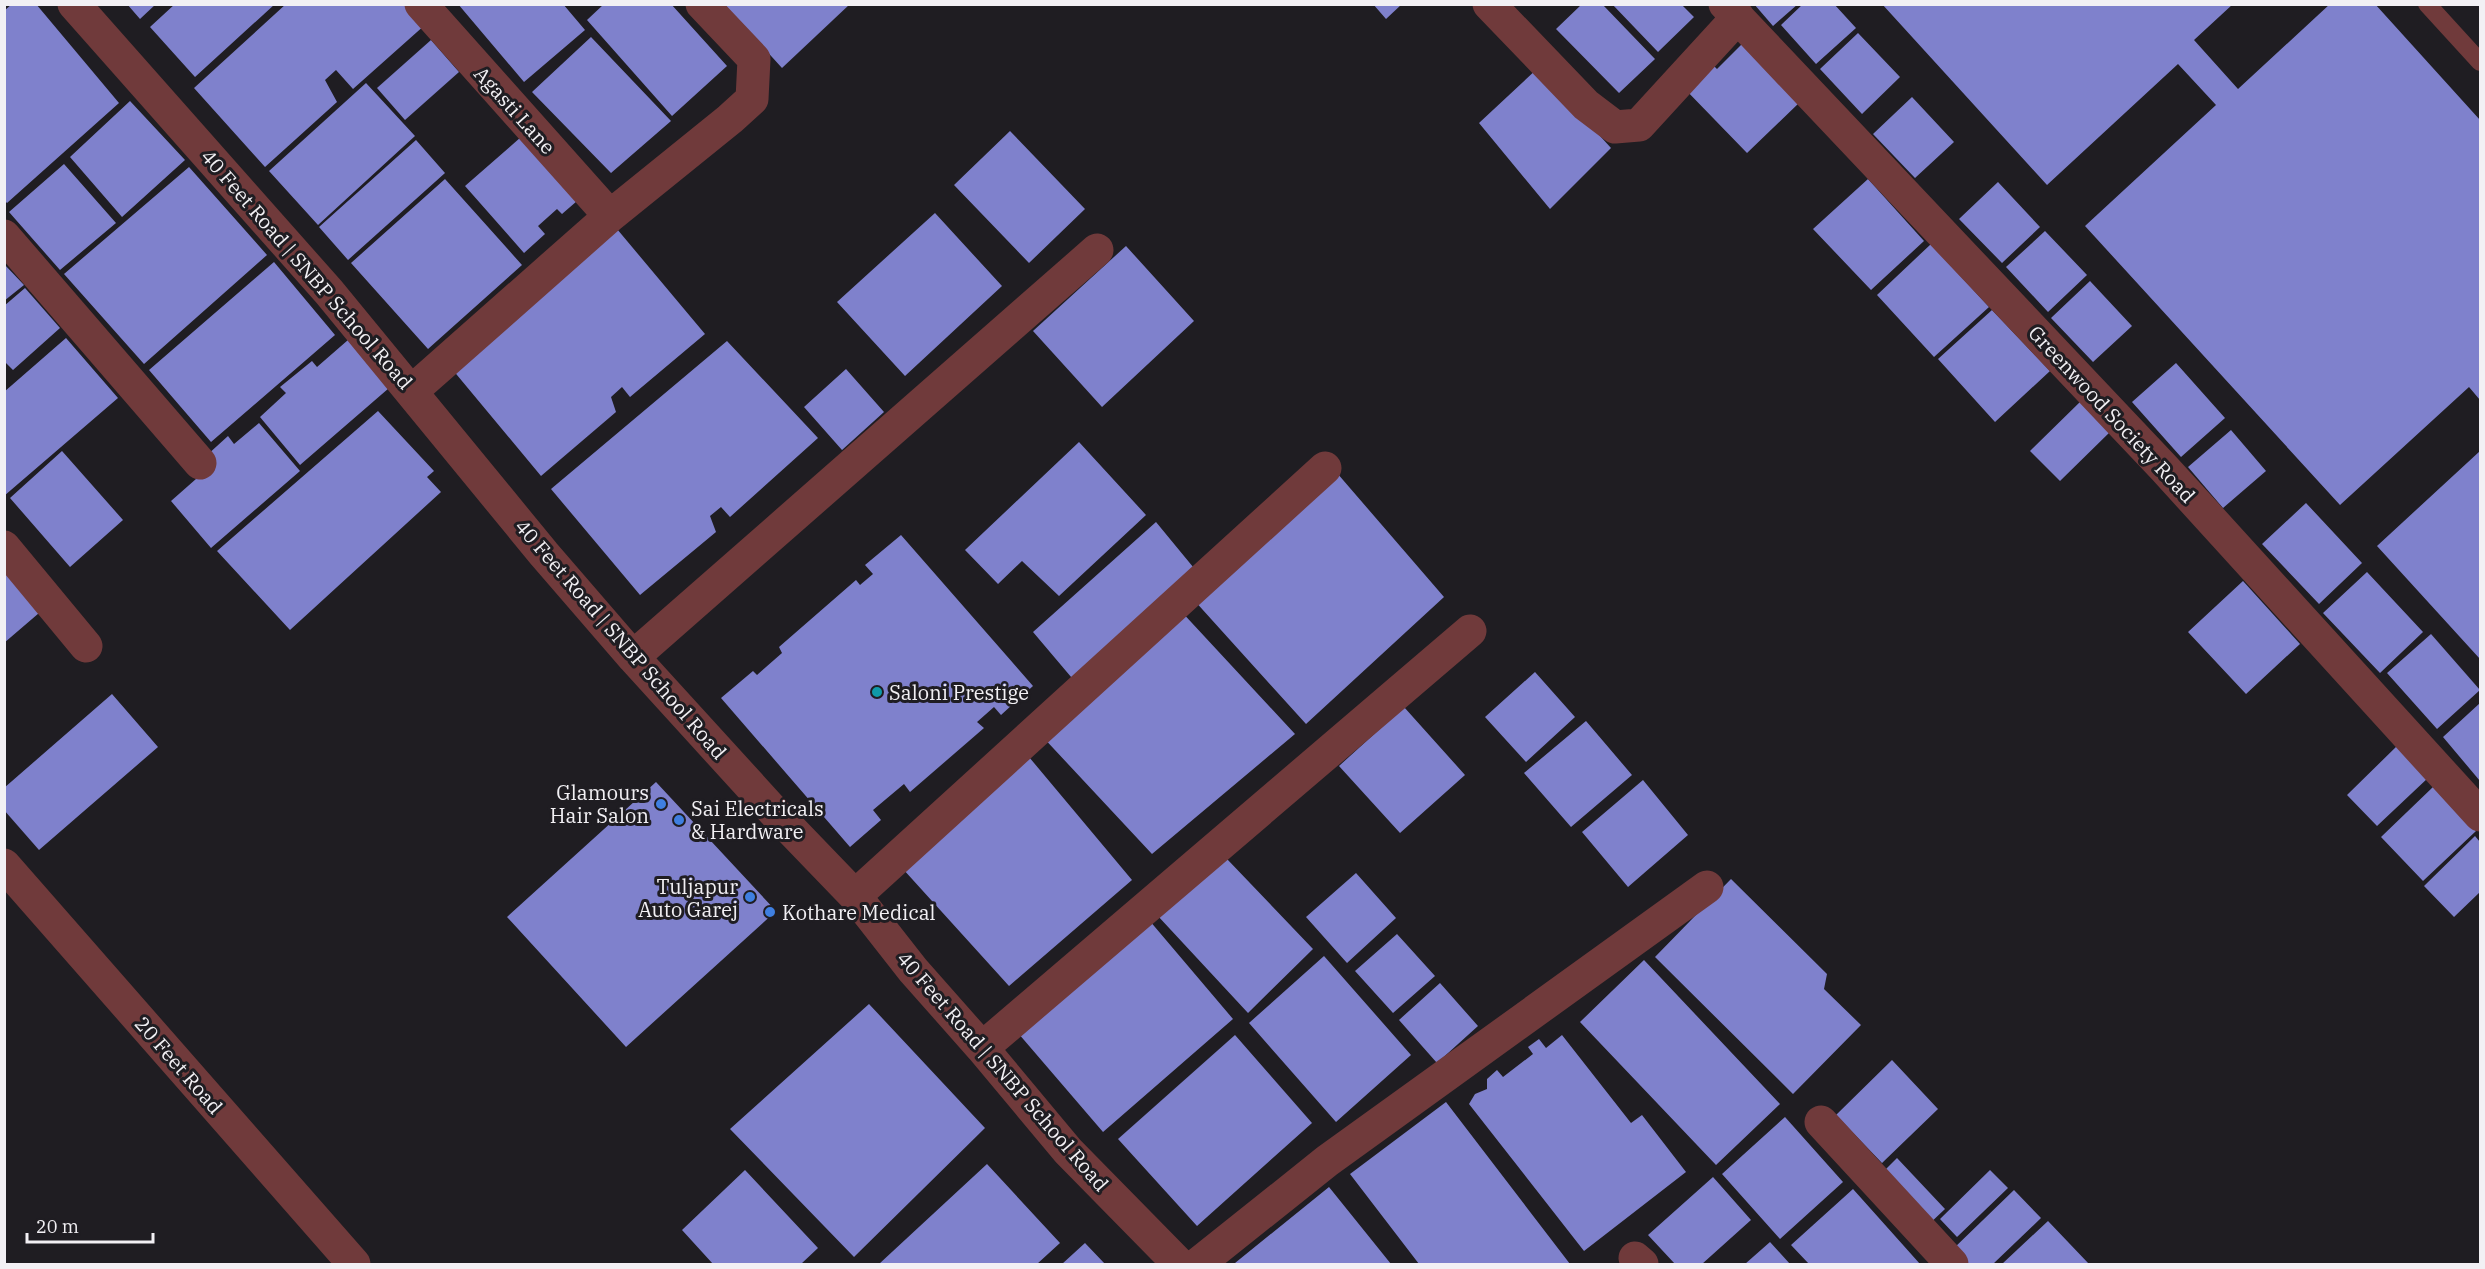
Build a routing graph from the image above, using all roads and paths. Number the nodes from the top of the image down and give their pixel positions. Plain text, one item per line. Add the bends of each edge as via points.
1 (74, 4) edge
2 (421, 4) edge
3 (702, 4) edge
4 (1489, 4) edge
5 (2427, 4) edge
6 (1732, 11) edge
7 (2481, 62) edge
8 (610, 216) junction
9 (4, 236) edge
10 (1097, 250) dead end
11 (412, 391) junction
12 (200, 463) dead end
13 (1325, 468) dead end
14 (4, 547) edge
15 (1470, 631) dead end
16 (86, 646) dead end
17 (633, 657) junction
18 (2481, 815) edge
19 (4, 865) edge
20 (1707, 887) dead end
21 (855, 896) junction
22 (982, 1048) junction
23 (1821, 1122) dead end
24 (354, 1264) edge
25 (1179, 1264) edge
26 (1198, 1264) edge
27 (1952, 1264) edge

1 - 11 street, 40 Feet Road | SNBP School Road
2 - 8 street, Agasti Lane
3 - 8 street via 754,59 752,99
4 - 6 street, Greenwood Society Road via 1586,105 1615,127 1639,125
5 - 7 lane
6 - 18 street, Greenwood Society Road via 2164,468
8 - 11 street
9 - 12 street
10 - 17 street
11 - 17 street, 40 Feet Road | SNBP School Road
13 - 21 street
14 - 16 street
15 - 22 street
17 - 21 street, 40 Feet Road | SNBP School Road
19 - 24 street, 20 Feet Road
20 - 26 street via 1327,1161
21 - 22 street, 40 Feet Road | SNBP School Road
22 - 25 street, 40 Feet Road | SNBP School Road via 1068,1151
23 - 27 street

